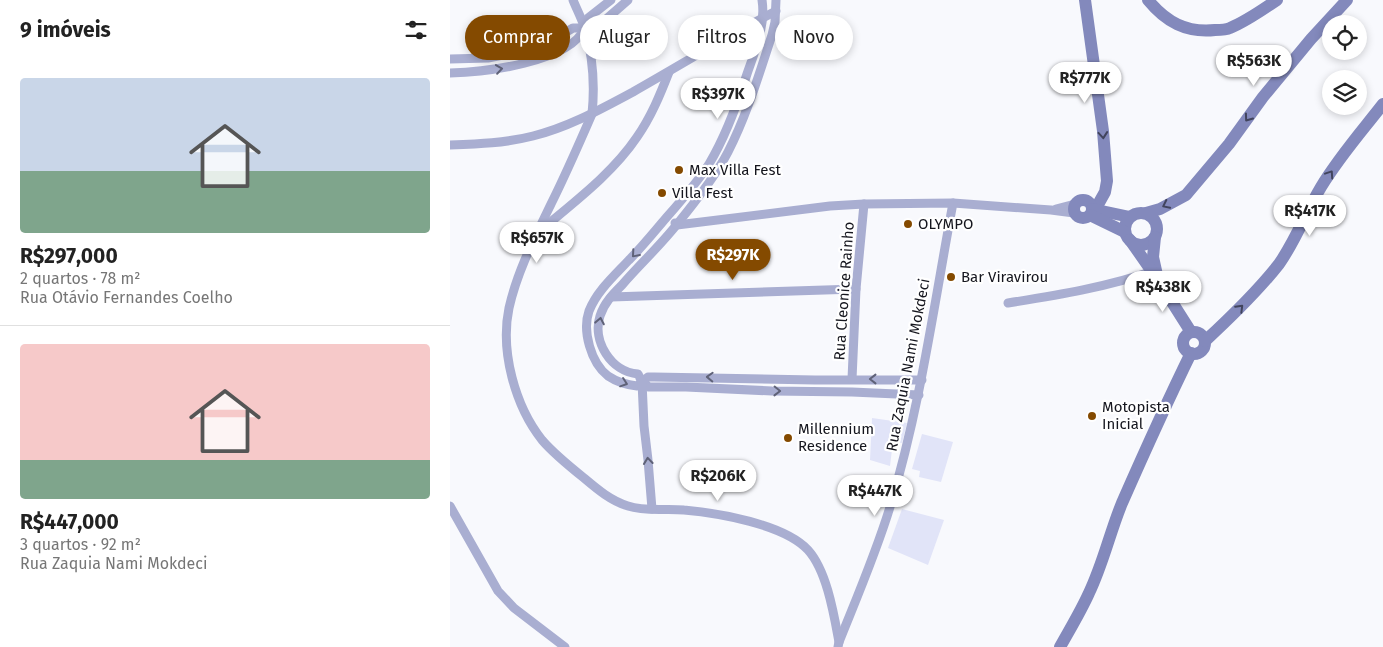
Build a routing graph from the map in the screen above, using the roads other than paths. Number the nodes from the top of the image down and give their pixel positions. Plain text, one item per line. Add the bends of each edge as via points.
1 (573, 0) edge
2 (611, 0) edge
3 (628, 0) edge
4 (762, 0) edge
5 (776, 0) edge
6 (1085, 0) edge
7 (1148, 0) edge
8 (1277, 0) edge
9 (1347, 0) edge
10 (776, 11) junction
11 (592, 15) edge
12 (611, 15) edge
13 (762, 15) edge
14 (580, 16) edge
15 (765, 16) edge
16 (580, 28) edge
17 (580, 38) edge
18 (450, 59) edge
19 (464, 59) junction
20 (591, 60) edge
21 (689, 60) edge
22 (752, 60) edge
23 (669, 72) junction
24 (450, 73) edge
25 (465, 73) junction
26 (742, 88) junction
27 (753, 91) junction
28 (1383, 104) edge
29 (592, 114) junction
30 (450, 144) edge
31 (718, 148) junction
32 (727, 153) junction
33 (953, 203) junction
34 (864, 204) junction
35 (1074, 208) joint
36 (1092, 211) junction
37 (1146, 213) junction
38 (1130, 216) junction
39 (667, 217) junction
40 (677, 225) junction
41 (537, 233) junction
42 (1127, 236) junction
43 (1155, 237) junction
44 (1155, 273) junction
45 (856, 289) junction
46 (611, 297) junction
47 (1008, 303) dead end
48 (1191, 332) junction
49 (1205, 342) junction
50 (1189, 357) junction
51 (852, 379) junction
52 (922, 380) junction
53 (642, 382) junction
54 (919, 395) junction
55 (450, 506) edge
56 (652, 509) junction
57 (838, 644) edge
58 (565, 647) edge
59 (1060, 647) edge

1 - 14 street
2 - 11 street
3 - 12 street
4 - 13 street
5 - 10 street
6 -> 36 main road via 1106,181 1104,192
7 - 8 main road via 1179,26 1204,31 1228,29
9 -> 37 main road via 1263,97 1186,196
10 - 15 street
10 - 27 street via 772,34
16 - 19 street via 573,28 518,52
25 -> 17 street via 512,67 536,60
18 - 19 street
19 - 25 street
20 - 29 street
21 - 23 street
22 - 26 street
23 - 29 street
23 - 41 street via 650,116 620,159
24 - 25 street
26 - 27 street
26 - 31 street
27 - 32 street
49 -> 28 main road via 1280,262 1322,186
29 - 30 street via 531,137 503,142
29 - 41 street
31 - 32 street
31 - 39 street via 708,166
32 - 40 street
33 - 34 street
33 - 35 street via 1051,210
33 - 52 street, Rua Zaquia Nami Mokdeci
34 - 40 street
34 - 45 street, Rua Cleonice Rainho
35 - 36 main road via 1082,218
36 - 38 main road
36 - 42 main road
37 - 38 main road
37 - 43 main road via 1156,223
38 - 42 main road via 1126,223
39 - 40 street
39 -> 53 street via 602,289 589,312 587,323 591,352 604,372 630,386
40 - 46 street
41 - 56 street via 518,278 506,328 508,354 518,395 542,440 564,463 610,498 629,506
42 - 43 main road via 1134,243 1143,245
42 - 44 main road
43 - 44 main road
44 - 47 street
44 - 48 main road
45 - 46 street
45 - 51 street, Rua Cleonice Rainho
53 -> 46 street via 638,374 620,369 602,348 598,324
48 - 49 main road via 1199,333
48 - 50 main road via 1183,342
49 - 50 main road via 1201,351
50 - 59 main road via 1123,502 1090,592
52 -> 51 street
51 -> 53 street via 648,377
52 - 54 street, Rua Zaquia Nami Mokdeci
53 -> 54 street via 648,387
56 -> 53 street
54 - 57 street, Rua Zaquia Nami Mokdeci via 877,550
55 - 58 street via 498,591 514,608
56 - 57 street via 684,510 740,519 794,538 816,562 832,604

